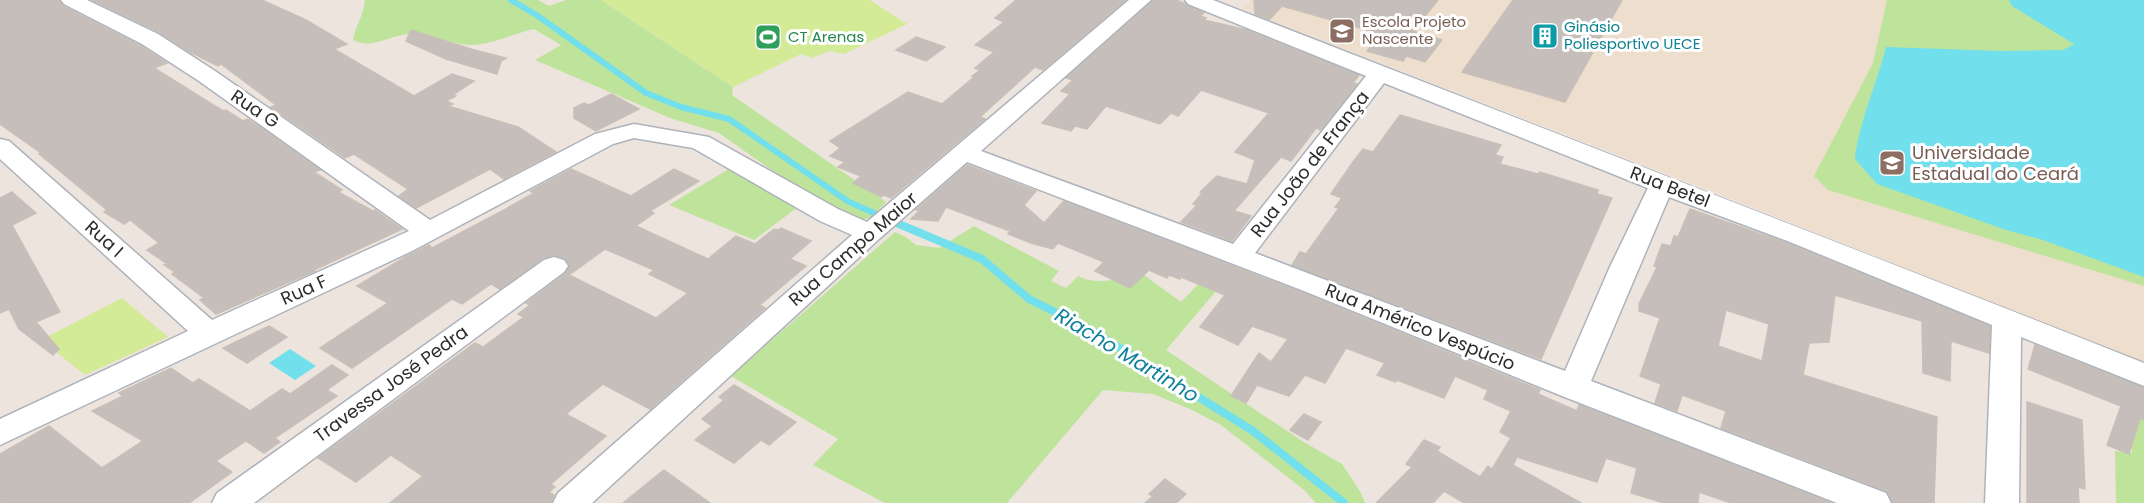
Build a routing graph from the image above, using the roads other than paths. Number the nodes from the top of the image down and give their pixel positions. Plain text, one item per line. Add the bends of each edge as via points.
1 (71, 0) edge
2 (1140, 0) edge
3 (1195, 0) edge
4 (1380, 72) junction
5 (0, 146) edge
6 (965, 153) junction
7 (1662, 185) junction
8 (429, 232) junction
9 (870, 233) junction
10 (1239, 255) junction
11 (555, 266) dead end
12 (2007, 321) junction
13 (209, 333) junction
14 (2144, 375) edge
15 (1573, 388) junction
16 (0, 433) edge
17 (229, 503) edge
18 (570, 503) edge
19 (1874, 503) edge
20 (2002, 503) edge

1 - 8 street, Rua G via 169,51
2 - 6 street, Rua Campo Maior
3 - 4 street, Rua Betel
4 - 7 street, Rua Betel
4 - 10 street, Rua João de França
5 - 13 street, Rua I
6 - 9 street, Rua Campo Maior
6 - 10 street, Rua Américo Vespúcio
7 - 12 street, Rua Betel
7 - 15 street
8 - 9 street, Rua F via 604,139 643,131 700,142 829,215
8 - 13 street, Rua F
9 - 18 street, Rua Campo Maior
10 - 15 street, Rua Américo Vespúcio
11 - 17 street, Travessa José Pedra
12 - 14 street, Rua Betel
12 - 20 street
13 - 16 street, Rua F
15 - 19 street, Rua Américo Vespúcio

